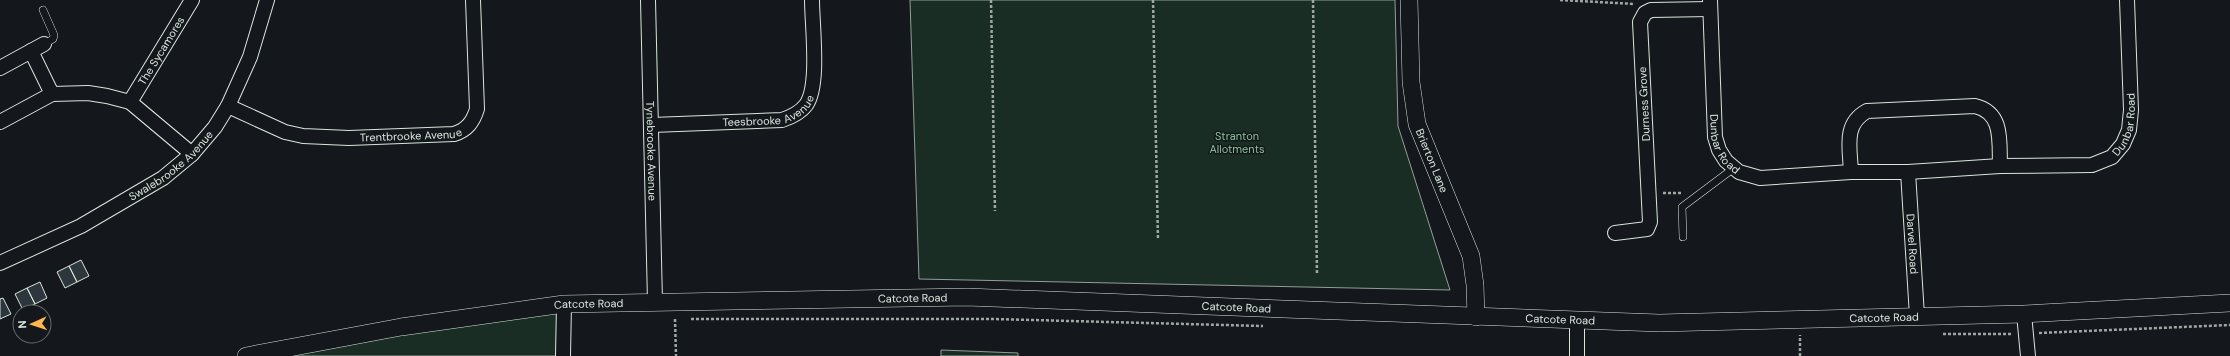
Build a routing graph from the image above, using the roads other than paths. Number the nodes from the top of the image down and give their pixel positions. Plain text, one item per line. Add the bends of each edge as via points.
1 (192, 0) edge
2 (267, 0) edge
3 (473, 0) edge
4 (648, 0) edge
5 (812, 0) edge
6 (1409, 0) edge
7 (2126, 0) edge
8 (1710, 4) edge
9 (43, 10) dead end
10 (44, 44) joint
11 (31, 51) junction
12 (0, 68) edge
13 (52, 94) junction
14 (130, 102) junction
15 (228, 106) junction
16 (0, 122) edge
17 (652, 125) junction
18 (192, 154) junction
19 (2000, 166) junction
20 (1734, 168) junction
21 (1851, 172) junction
22 (1908, 172) junction
23 (1615, 233) dead end
24 (1683, 237) dead end
25 (0, 264) edge
26 (655, 302) junction
27 (2230, 303) edge
28 (564, 304) junction
29 (2024, 314) junction
30 (1917, 316) junction
31 (1476, 317) junction
32 (1577, 320) junction
33 (246, 356) edge
34 (563, 356) edge
35 (1577, 356) edge
36 (2028, 356) edge

1 - 14 street, The Sycamores
2 - 15 street, Swalebrooke Avenue via 250,57
3 - 15 street, Trentbrooke Avenue via 477,109 470,125 463,131 454,134 316,137 285,132
4 - 17 street, Tynebrooke Avenue
5 - 17 street, Teesbrooke Avenue via 813,84 806,105 795,115 782,120
6 - 31 street, Brierton Lane via 1411,82 1418,124 1471,256
7 - 19 street, Dunbar Road via 2131,110 2129,130 2123,144 2112,157 2092,165
8 - 20 street, Dunbar Road via 1715,137 1719,150
8 - 23 street, Durness Grove via 1651,10 1645,13 1640,22 1650,222 1647,229
9 - 10 lane via 54,35
10 - 11 street
11 - 12 street
11 - 13 street
13 - 14 street via 88,93
13 - 16 street
14 - 18 street
15 - 18 street, Swalebrooke Avenue via 215,127
17 - 26 street, Tynebrooke Avenue
18 - 25 street, Swalebrooke Avenue via 163,178 81,226
19 - 21 street via 1999,131 1996,120 1991,113 1975,106 1867,111 1858,115 1849,132
19 - 22 street, Dunbar Road
20 - 21 street, Dunbar Road via 1760,178
20 - 24 lane via 1682,207
21 - 22 street, Dunbar Road
22 - 30 street, Darvel Road
26 - 28 street, Catcote Road
26 - 31 street, Catcote Road via 967,297
27 - 29 street, Catcote Road
28 - 33 street, Catcote Road via 401,327
28 - 34 street
29 - 30 street, Catcote Road
29 - 36 street
30 - 32 street, Catcote Road via 1753,322 1651,323
31 - 32 street, Catcote Road
32 - 35 street

